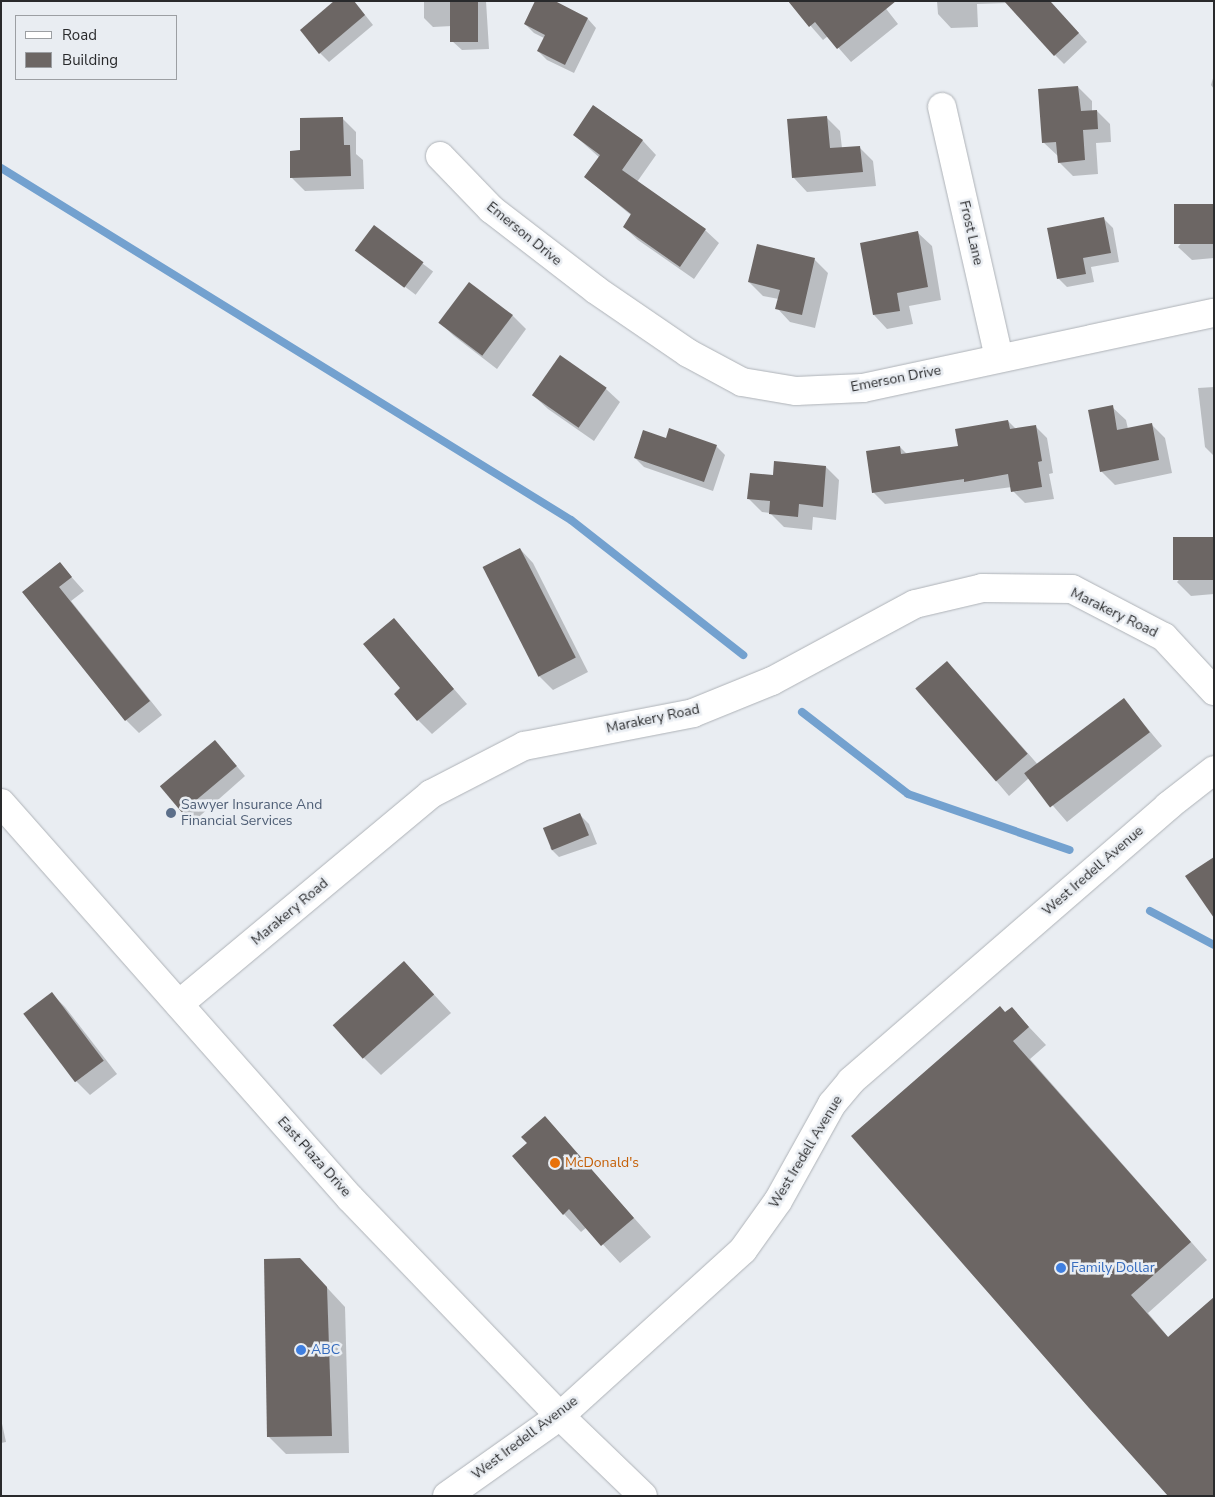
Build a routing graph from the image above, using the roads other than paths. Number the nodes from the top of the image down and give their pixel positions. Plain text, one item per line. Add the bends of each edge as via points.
1 (942, 107) dead end
2 (440, 156) dead end
3 (1214, 313) edge
4 (999, 358) junction
5 (1214, 691) edge
6 (1214, 770) edge
7 (1, 803) edge
8 (179, 1004) junction
9 (560, 1416) junction
10 (447, 1496) edge
11 (643, 1496) edge

1 - 4 street, Frost Lane
2 - 4 street, Emerson Drive via 491,209 596,290 688,353 742,382 796,391 863,388
3 - 4 street, Emerson Drive
5 - 8 street, Marakery Road via 1164,637 1072,589 982,588 915,604 772,682 693,712 524,746 431,794
6 - 9 street, West Iredell Avenue via 1168,806 851,1081 832,1104 778,1201 743,1250
7 - 8 street, East Plaza Drive
8 - 9 street, East Plaza Drive via 350,1198
9 - 10 street, West Iredell Avenue
9 - 11 street, East Plaza Drive

